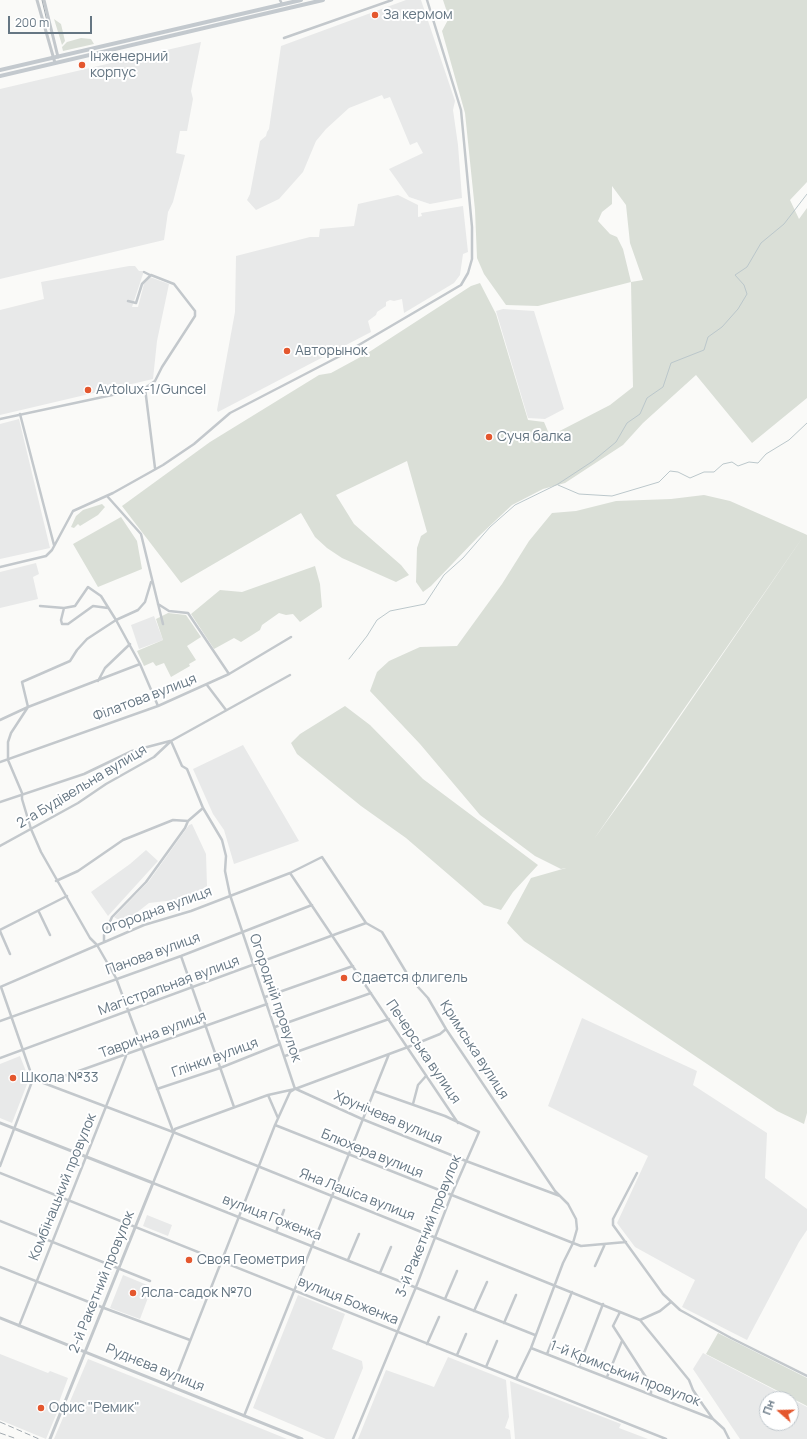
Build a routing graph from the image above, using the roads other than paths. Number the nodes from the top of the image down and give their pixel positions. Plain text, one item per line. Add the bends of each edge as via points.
1 (37, 0) edge
2 (44, 0) edge
3 (301, 0) edge
4 (323, 0) edge
5 (392, 0) edge
6 (427, 0) edge
7 (281, 2) edge
8 (49, 17) junction
9 (42, 18) junction
10 (284, 38) dead end
11 (56, 57) junction
12 (57, 63) junction
13 (0, 70) edge
14 (0, 76) edge
15 (144, 272) dead end
16 (151, 275) junction
17 (128, 301) dead end
18 (145, 388) junction
19 (20, 414) junction
20 (0, 419) edge
21 (155, 468) junction
22 (108, 496) junction
23 (54, 546) junction
24 (0, 567) edge
25 (151, 582) junction
26 (157, 604) junction
27 (40, 606) dead end
28 (64, 608) junction
29 (108, 608) junction
30 (116, 620) junction
31 (163, 624) dead end
32 (291, 637) dead end
33 (130, 644) junction
34 (140, 664) junction
35 (229, 674) junction
36 (290, 675) dead end
37 (98, 681) junction
38 (207, 685) junction
39 (158, 706) junction
40 (28, 707) junction
41 (226, 710) junction
42 (0, 720) edge
43 (171, 741) junction
44 (8, 760) junction
45 (0, 762) edge
46 (22, 795) junction
47 (0, 802) edge
48 (203, 808) junction
49 (188, 821) junction
50 (31, 829) junction
51 (0, 846) edge
52 (322, 857) joint
53 (290, 873) junction
54 (56, 881) junction
55 (230, 895) junction
56 (67, 896) junction
57 (312, 905) junction
58 (39, 912) junction
59 (366, 923) junction
60 (0, 931) edge
61 (242, 932) junction
62 (50, 935) dead end
63 (334, 937) junction
64 (104, 942) junction
65 (97, 944) junction
66 (10, 954) dead end
67 (180, 956) junction
68 (253, 966) junction
69 (353, 966) junction
70 (116, 978) junction
71 (0, 987) edge
72 (192, 988) junction
73 (371, 992) junction
74 (265, 997) junction
75 (267, 1004) junction
76 (129, 1010) junction
77 (11, 1017) junction
78 (389, 1018) junction
79 (0, 1021) edge
80 (205, 1027) junction
81 (276, 1028) junction
82 (446, 1029) junction
83 (281, 1044) junction
84 (408, 1047) junction
85 (144, 1048) junction
86 (22, 1049) junction
87 (389, 1054) junction
88 (126, 1056) junction
89 (285, 1056) junction
90 (0, 1058) edge
91 (220, 1068) junction
92 (426, 1076) junction
93 (33, 1079) junction
94 (44, 1083) junction
95 (157, 1089) junction
96 (295, 1089) junction
97 (374, 1091) junction
98 (268, 1095) junction
99 (413, 1104) junction
100 (106, 1106) junction
101 (234, 1108) junction
102 (278, 1118) junction
103 (362, 1119) junction
104 (0, 1123) edge
105 (459, 1123) junction
106 (275, 1125) junction
107 (14, 1128) junction
108 (173, 1132) junction
109 (349, 1156) junction
110 (86, 1157) junction
111 (466, 1161) junction
112 (0, 1166) edge
113 (259, 1166) junction
114 (0, 1173) edge
115 (637, 1173) dead end
116 (153, 1183) junction
117 (333, 1196) junction
118 (451, 1196) junction
119 (563, 1197) junction
120 (70, 1201) junction
121 (284, 1210) dead end
122 (238, 1217) junction
123 (0, 1221) edge
124 (136, 1226) junction
125 (276, 1232) junction
126 (358, 1234) dead end
127 (435, 1236) junction
128 (52, 1241) junction
129 (626, 1242) junction
130 (573, 1243) junction
131 (605, 1244) junction
132 (313, 1246) junction
133 (392, 1247) dead end
134 (348, 1260) junction
135 (220, 1261) junction
136 (595, 1266) dead end
137 (0, 1267) edge
138 (120, 1268) junction
139 (456, 1271) dead end
140 (380, 1273) junction
141 (150, 1280) dead end
142 (36, 1282) junction
143 (486, 1282) dead end
144 (555, 1285) junction
145 (416, 1287) junction
146 (294, 1290) junction
147 (572, 1292) junction
148 (516, 1295) dead end
149 (445, 1299) junction
150 (671, 1302) junction
151 (603, 1304) junction
152 (104, 1308) junction
153 (474, 1310) junction
154 (620, 1312) junction
155 (439, 1317) dead end
156 (0, 1318) edge
157 (640, 1320) junction
158 (504, 1323) junction
159 (19, 1326) junction
160 (397, 1332) junction
161 (466, 1334) dead end
162 (535, 1335) junction
163 (190, 1340) junction
164 (622, 1340) junction
165 (497, 1341) dead end
166 (427, 1344) junction
167 (531, 1348) junction
168 (86, 1352) junction
169 (548, 1354) junction
170 (457, 1355) junction
171 (579, 1366) junction
172 (486, 1367) junction
173 (807, 1376) edge
174 (607, 1377) junction
175 (516, 1379) junction
176 (172, 1387) junction
177 (652, 1394) junction
178 (244, 1416) junction
179 (713, 1419) junction
180 (50, 1439) edge
181 (302, 1439) edge
182 (353, 1439) edge
183 (666, 1439) edge
184 (729, 1439) edge

1 - 9 street
2 - 8 street
3 - 7 main road
4 - 12 main road
5 - 10 street
6 - 21 street via 461,110 472,227 472,259 468,273 461,284 340,356 230,413 194,444
7 - 11 main road
8 - 9 street
8 - 11 street
9 - 11 street
11 - 12 street
11 - 13 main road
12 - 14 main road
15 - 16 street
16 - 17 street via 142,284 136,303
16 - 18 street via 174,284 195,311 195,316 155,381
18 - 19 street
18 - 21 street
19 - 20 street
19 - 23 street
21 - 22 street
22 - 23 street via 73,511
22 - 25 street via 140,534
23 - 24 street via 46,556
25 - 26 street
25 - 30 street via 145,602 138,610
26 - 31 street
26 - 35 street via 169,610 188,613
27 - 28 street
28 - 29 street via 75,606 88,587 102,596
28 - 29 street via 62,624 68,624 94,606
29 - 30 street
30 - 33 street
30 - 40 street via 87,640 70,661 22,682
32 - 35 street, Філатова вулиця
33 - 34 street
33 - 37 street via 105,668
34 - 37 street
34 - 39 street
35 - 38 street, Філатова вулиця
36 - 41 street
37 - 40 street
38 - 39 street, Філатова вулиця
38 - 41 street
39 - 44 street, Філатова вулиця
40 - 42 street
40 - 44 street via 11,733
41 - 43 street
43 - 46 street via 132,751 84,774
43 - 48 street, Огородній провулок via 182,766 187,769
43 - 50 street, 2-а Будівельна вулиця via 154,757
44 - 45 street, Філатова вулиця
44 - 46 street
46 - 47 street
46 - 50 street
48 - 49 street
48 - 55 street, Огородній провулок via 222,840
49 - 54 street via 173,820 123,840 78,871
49 - 64 street via 146,882 112,917 104,935
50 - 51 street, 2-а Будівельна вулиця
50 - 54 street
52 - 53 street, Огородна вулиця
52 - 59 street, Кримська вулиця
53 - 55 street, Огородна вулиця
53 - 57 street, Печерська вулиця
54 - 56 street
55 - 61 street, Огородній провулок
55 - 64 street, Огородна вулиця
56 - 58 street
56 - 65 street via 90,938
57 - 61 street, Панова вулиця
57 - 63 street, Печерська вулиця
58 - 60 street
58 - 62 street
59 - 63 street, Магістральная вулиця
59 - 82 street, Кримська вулиця via 382,932 409,977 428,998
60 - 66 street
61 - 67 street, Панова вулиця
61 - 68 street, Огородній провулок
63 - 68 street, Магістральная вулиця
63 - 69 street, Печерська вулиця
64 - 65 street, Огородна вулиця
65 - 70 street
65 - 71 street, Огородна вулиця
67 - 70 street, Панова вулиця
67 - 72 street
68 - 72 street, Магістральная вулиця
68 - 74 street, Огородній провулок
69 - 73 street, Печерська вулиця
69 - 74 street
70 - 76 street
70 - 77 street, Панова вулиця
71 - 77 street
72 - 76 street, Магістральная вулиця
72 - 80 street
73 - 78 street, Печерська вулиця
73 - 81 street
74 - 75 street, Огородній провулок
75 - 80 street, Таврична вулиця
75 - 81 street, Огородній провулок
76 - 85 street
76 - 86 street, Магістральная вулиця
77 - 79 street, Панова вулиця
77 - 86 street
78 - 84 street, Печерська вулиця
78 - 89 street
80 - 85 street, Таврична вулиця
80 - 91 street
81 - 83 street, Огородній провулок
82 - 84 street
82 - 119 street, Кримська вулиця via 548,1180
83 - 89 street, Огородній провулок
83 - 91 street, Глінки вулиця
84 - 87 street
84 - 92 street, Печерська вулиця
85 - 88 street, Таврична вулиця
85 - 95 street
86 - 90 street, Магістральная вулиця
86 - 93 street
87 - 96 street
87 - 97 street
88 - 94 street, Таврична вулиця
88 - 100 street, Комбінацький провулок
89 - 96 street, Огородній провулок
91 - 95 street, Глінки вулиця
91 - 101 street
92 - 99 street via 418,1085
92 - 105 street, Печерська вулиця
93 - 94 street, Яна Лаціса вулиця
93 - 107 street
94 - 100 street, Яна Лаціса вулиця
95 - 108 street
96 - 98 street
96 - 102 street via 290,1092
96 - 103 street, Хрунічева вулиця
97 - 99 street
97 - 103 street
98 - 101 street
98 - 102 street
99 - 105 street
100 - 108 street, Яна Лаціса вулиця
100 - 110 street, Комбінацький провулок
101 - 108 street via 188,1123
102 - 106 street
103 - 109 street
103 - 111 street, Хрунічева вулиця
104 - 107 street, вулиця Гоженка
105 - 111 street, 3-й Ракетний провулок via 479,1132
106 - 109 street, Блюхера вулиця
106 - 113 street
107 - 110 street, вулиця Гоженка
107 - 112 street
108 - 113 street, Яна Лаціса вулиця
108 - 116 street, 2-й Ракетний провулок
109 - 117 street
109 - 118 street, Блюхера вулиця
110 - 116 street, вулиця Гоженка
110 - 120 street, Комбінацький провулок
111 - 118 street, 3-й Ракетний провулок
111 - 119 street, Хрунічева вулиця
113 - 117 street, Яна Лаціса вулиця
113 - 122 street
114 - 120 street, вулиця Боженка
115 - 129 street via 613,1219 613,1225
116 - 122 street, вулиця Гоженка
116 - 124 street, 2-й Ракетний провулок
117 - 127 street, Яна Лаціса вулиця
117 - 132 street
118 - 127 street, 3-й Ракетний провулок
118 - 130 street, Блюхера вулиця
119 - 130 street, Кримська вулиця via 576,1219 577,1229
120 - 124 street, вулиця Боженка
120 - 128 street, Комбінацький провулок
121 - 125 street
122 - 125 street, вулиця Гоженка
122 - 135 street
123 - 128 street
124 - 135 street, вулиця Боженка
124 - 138 street, 2-й Ракетний провулок
125 - 132 street, вулиця Гоженка
126 - 134 street
127 - 144 street, Яна Лаціса вулиця
127 - 145 street, 3-й Ракетний провулок
128 - 138 street
128 - 142 street, Комбінацький провулок
129 - 131 street, Блюхера вулиця
129 - 150 street
130 - 131 street, Блюхера вулиця via 581,1246
130 - 144 street, Кримська вулиця
131 - 136 street
132 - 134 street, вулиця Гоженка
132 - 146 street
133 - 140 street
134 - 140 street, вулиця Гоженка
135 - 146 street, вулиця Боженка
135 - 163 street
137 - 142 street
138 - 141 street
138 - 152 street, 2-й Ракетний провулок
139 - 149 street
140 - 145 street, вулиця Гоженка
142 - 152 street
142 - 159 street, Комбінацький провулок
143 - 153 street
144 - 147 street, Яна Лаціса вулиця
144 - 162 street, Кримська вулиця
145 - 149 street, вулиця Гоженка
145 - 160 street, 3-й Ракетний провулок
146 - 160 street, вулиця Боженка
146 - 178 street
147 - 151 street, Яна Лаціса вулиця
147 - 169 street
148 - 158 street
149 - 153 street, вулиця Гоженка
150 - 157 street via 660,1311
150 - 173 street via 680,1310 731,1338
151 - 154 street, Яна Лаціса вулиця
151 - 171 street
152 - 163 street
152 - 168 street, 2-й Ракетний провулок
153 - 158 street, вулиця Гоженка
154 - 157 street, Яна Лаціса вулиця
154 - 164 street via 613,1326
155 - 166 street
156 - 159 street, Руднєва вулиця
157 - 179 street via 689,1380
158 - 162 street, вулиця Гоженка
159 - 168 street, Руднєва вулиця
160 - 166 street, вулиця Боженка
160 - 182 street, 3-й Ракетний провулок
161 - 170 street
162 - 167 street, Кримська вулиця
163 - 176 street
164 - 174 street
164 - 177 street via 651,1385
165 - 172 street
166 - 170 street, вулиця Боженка
167 - 169 street, 1-й Кримський провулок
167 - 175 street, Кримська вулиця
168 - 176 street, Руднєва вулиця
168 - 180 street, 2-й Ракетний провулок
169 - 171 street, 1-й Кримський провулок
170 - 172 street, вулиця Боженка
171 - 174 street, 1-й Кримський провулок
172 - 175 street, вулиця Боженка
174 - 177 street, 1-й Кримський провулок
175 - 183 street, вулиця Боженка
176 - 178 street, Руднєва вулиця
177 - 179 street, 1-й Кримський провулок
178 - 181 street, Руднєва вулиця
179 - 184 street via 724,1429

